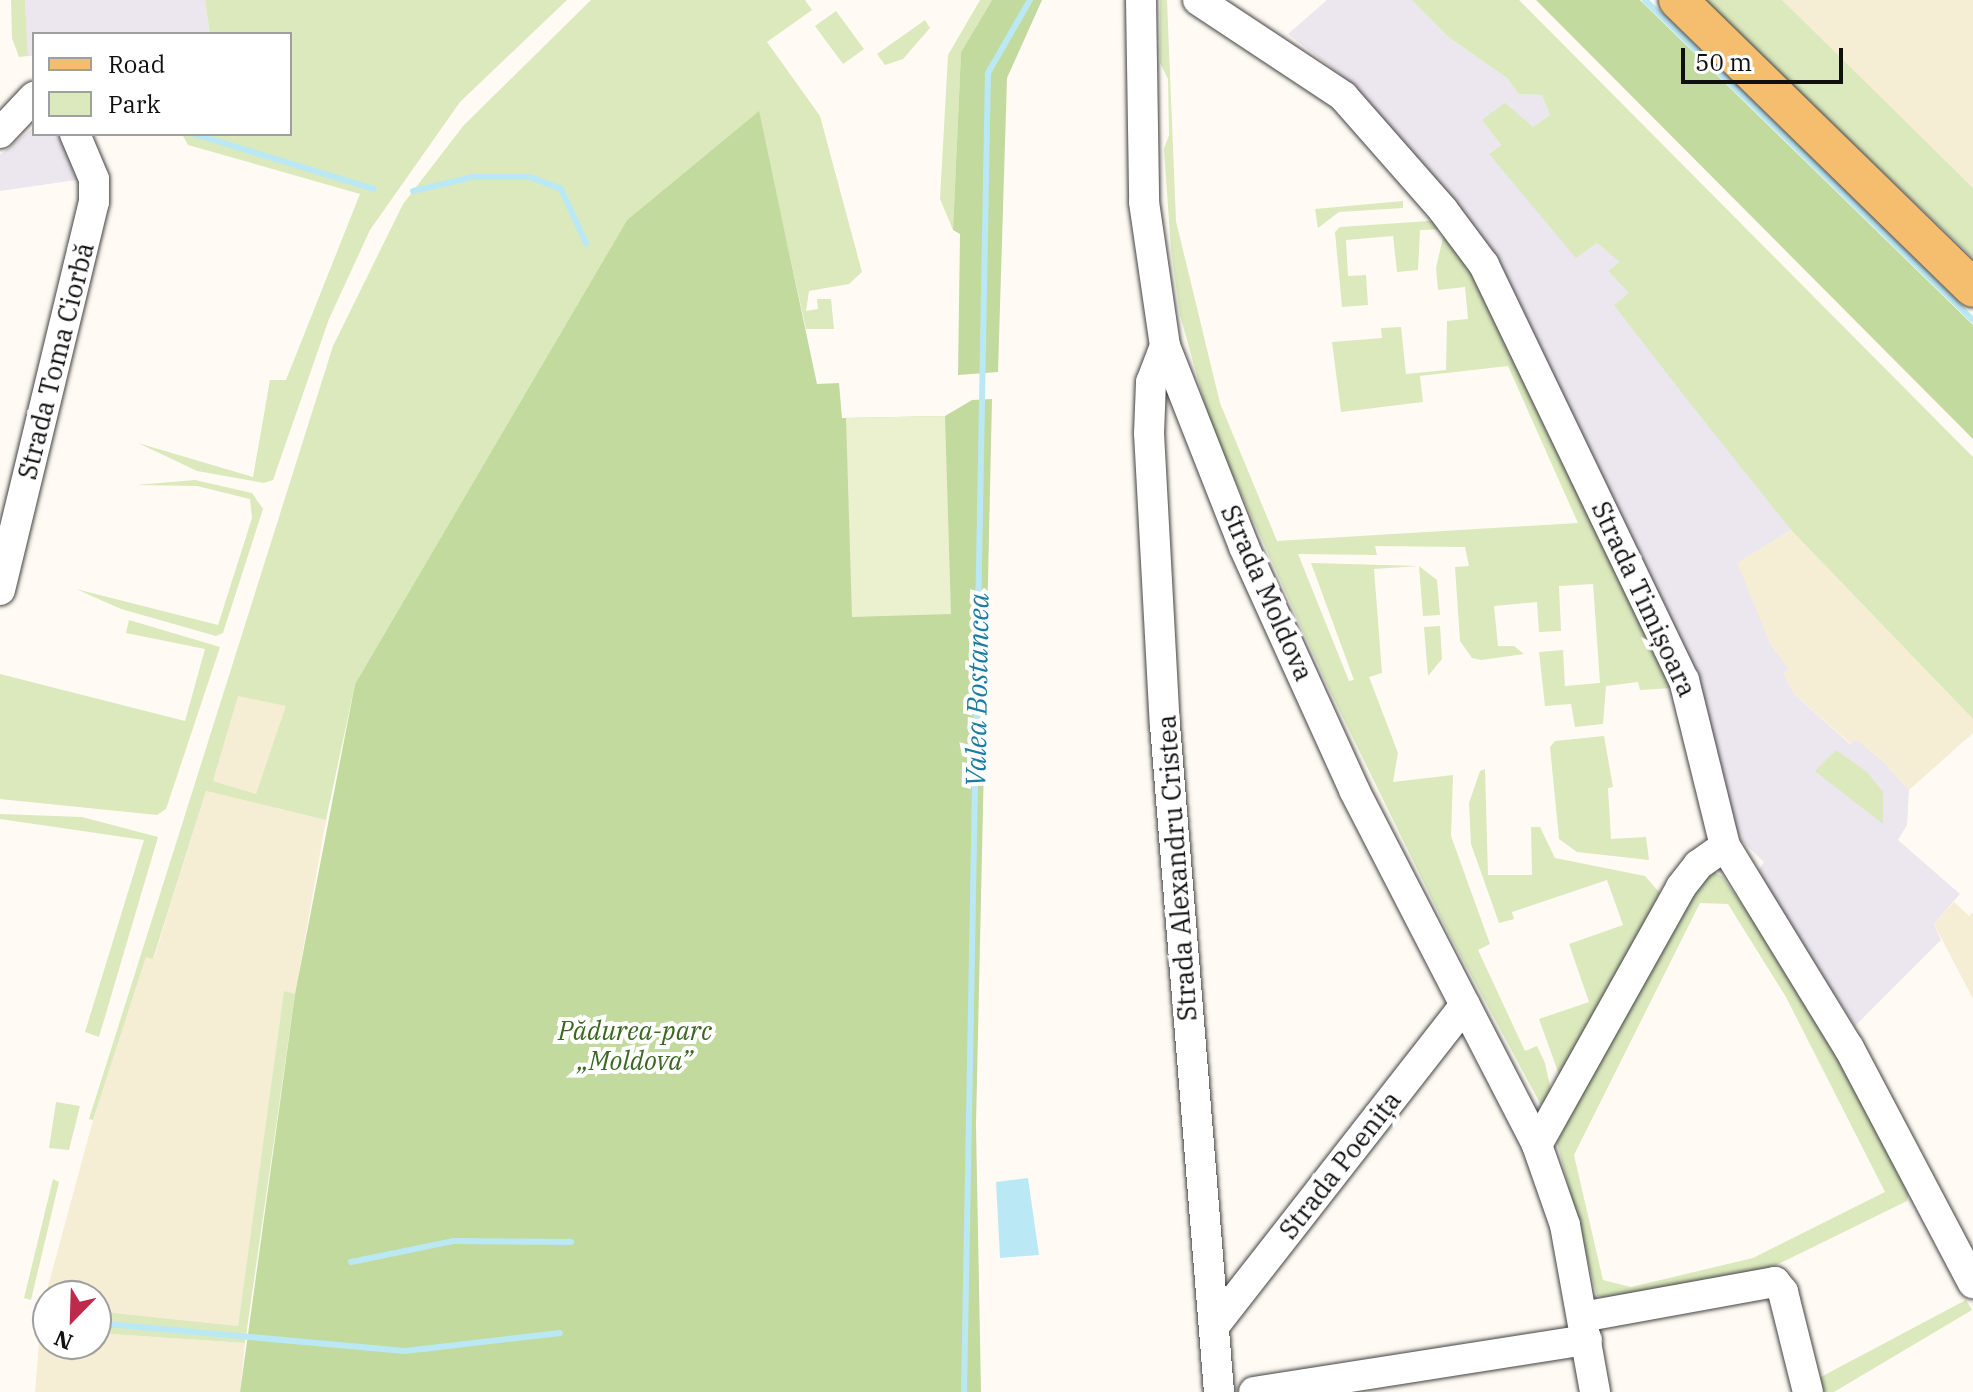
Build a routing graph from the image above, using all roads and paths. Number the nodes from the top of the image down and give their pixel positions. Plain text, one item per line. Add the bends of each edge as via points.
1 (1141, 0) edge
2 (1198, 0) edge
3 (1678, 0) edge
4 (32, 99) edge
5 (0, 133) edge
6 (76, 136) edge
7 (1973, 288) edge
8 (1165, 346) junction
9 (0, 590) edge
10 (1725, 846) junction
11 (1465, 1005) junction
12 (1537, 1145) junction
13 (1973, 1283) edge
14 (1215, 1325) junction
15 (1584, 1329) junction
16 (1219, 1392) edge
17 (1254, 1392) edge
18 (1595, 1392) edge
19 (1808, 1392) edge

1 - 8 street, Strada Moldova via 1144,202
2 - 10 street, Strada Timișoara via 1343,96 1484,265 1684,680
3 - 7 main road
4 - 5 street
6 - 9 street, Strada Toma Ciorbă via 88,159 94,202
8 - 11 street, Strada Moldova via 1244,547 1341,761
8 - 14 street, Strada Alexandru Cristea via 1151,382 1149,433 1181,937
10 - 12 street via 1688,876
10 - 13 street, Strada Timișoara via 1849,1048
11 - 12 street, Strada Moldova
11 - 14 street, Strada Poenița
12 - 15 street, Strada Moldova via 1565,1225
14 - 16 street, Strada Alexandru Cristea
15 - 17 street
15 - 18 street, Strada Moldova
15 - 19 street via 1775,1282 1783,1292

